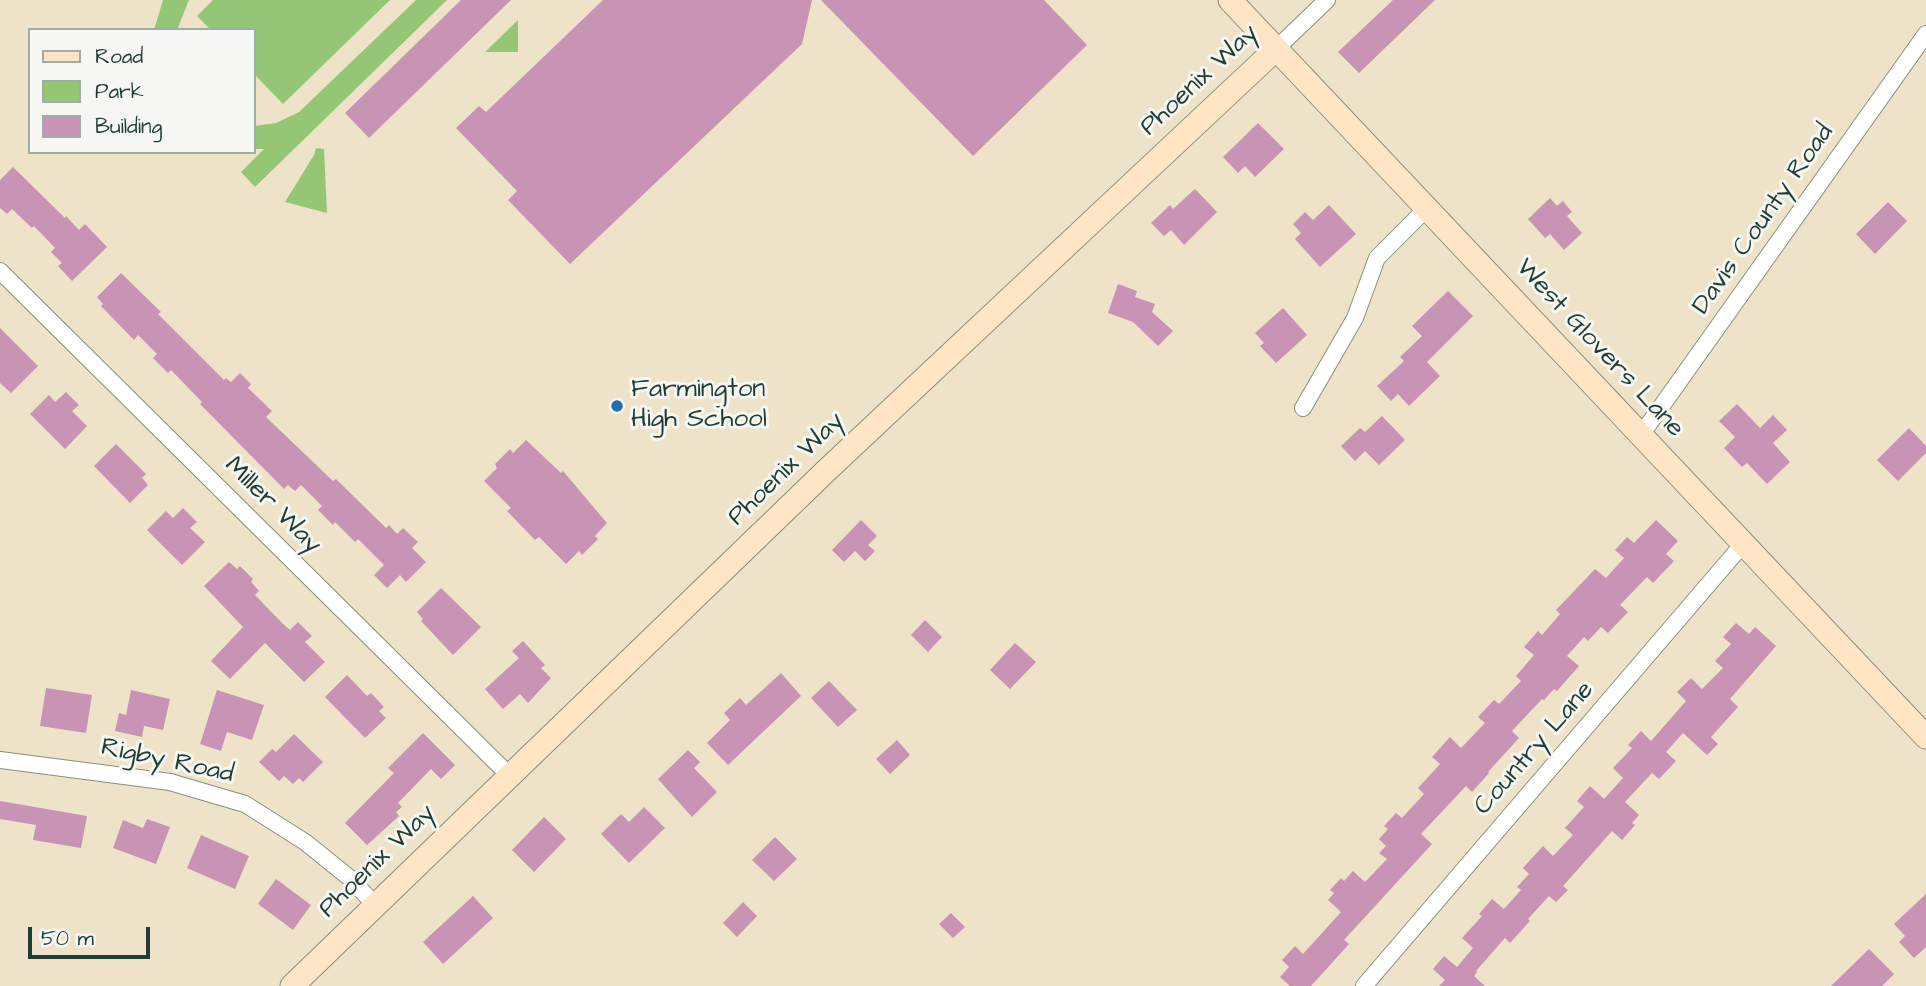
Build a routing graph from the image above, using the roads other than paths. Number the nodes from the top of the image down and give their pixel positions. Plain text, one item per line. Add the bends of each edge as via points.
1 (1230, 0) edge
2 (1327, 0) edge
3 (1926, 34) edge
4 (1276, 49) junction
5 (1427, 208) junction
6 (0, 271) edge
7 (1303, 408) dead end
8 (1642, 435) junction
9 (1743, 544) junction
10 (1926, 737) edge
11 (0, 760) edge
12 (509, 775) junction
13 (374, 904) junction
14 (292, 986) edge
15 (1364, 986) edge

1 - 4 street, West Glovers Lane
2 - 4 street, Phoenix Way
3 - 8 street, Davis County Road
4 - 5 street, West Glovers Lane
4 - 12 street, Phoenix Way
5 - 7 street via 1377,258 1355,318
5 - 8 street, West Glovers Lane
6 - 12 street, Miller Way
8 - 9 street, West Glovers Lane
9 - 10 street, West Glovers Lane
9 - 15 street, Country Lane
11 - 13 street, Rigby Road via 170,782 245,804 305,842
12 - 13 street, Phoenix Way
13 - 14 street, Phoenix Way

